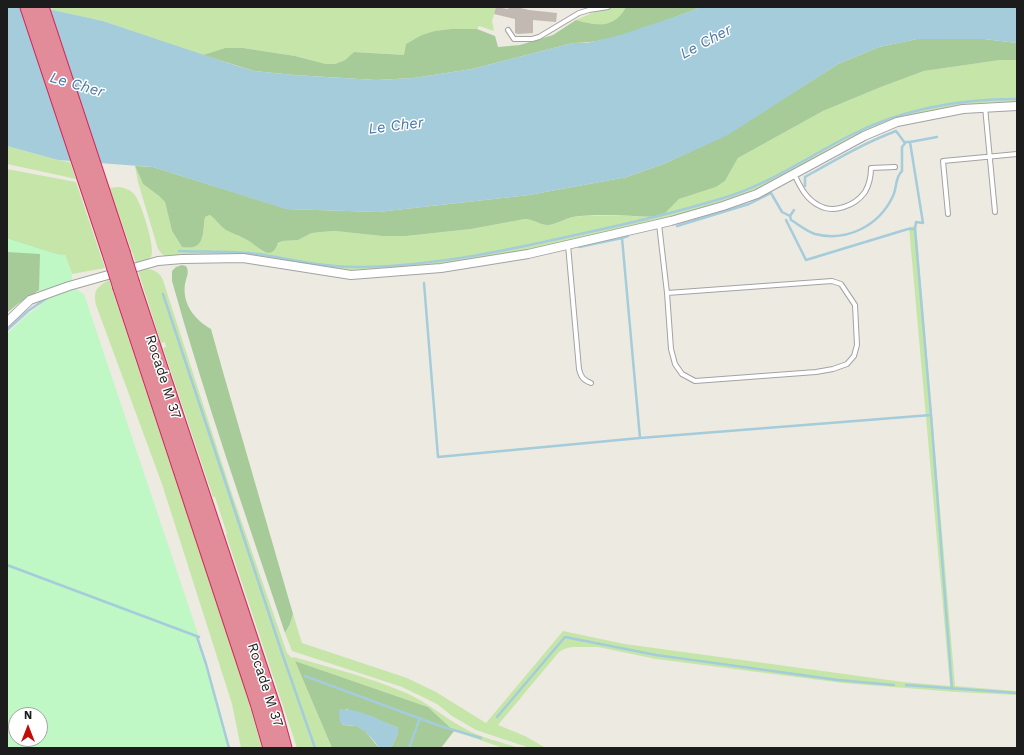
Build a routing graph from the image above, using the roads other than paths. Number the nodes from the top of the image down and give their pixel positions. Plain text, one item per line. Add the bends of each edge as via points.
1 (28, 7) edge
2 (41, 7) edge
3 (608, 7) edge
4 (508, 30) dead end
5 (985, 106) junction
6 (1017, 106) edge
7 (1017, 154) edge
8 (990, 156) junction
9 (895, 167) dead end
10 (794, 174) junction
11 (995, 212) dead end
12 (103, 213) junction
13 (948, 214) dead end
14 (659, 223) junction
15 (568, 244) junction
16 (667, 293) junction
17 (7, 322) edge
18 (590, 383) dead end
19 (210, 538) junction
20 (271, 748) edge
21 (284, 748) edge

1 - 12 highway, Rocade M 37
2 - 12 highway, Rocade M 37
3 - 4 lane via 579,13 532,39 514,39
5 - 6 street
5 - 8 lane
5 - 10 street via 940,112 897,122 864,136
7 - 8 lane
8 - 11 lane
8 - 13 lane via 943,161
9 - 10 lane via 871,168 868,184 860,198 834,209 819,206 812,201
10 - 14 street via 742,200
12 - 19 highway, Rocade M 37, bridge
14 - 15 street
14 - 16 lane
15 - 17 street via 528,254 441,268 351,275 243,258 158,261 69,286 30,300
15 - 18 lane via 578,369 585,381
16 - 16 lane via 671,349 675,364 682,374 695,381 833,370 847,364 854,356 857,345 856,305 842,284 832,281
19 - 20 highway, Rocade M 37
19 - 21 highway, Rocade M 37 via 274,711

